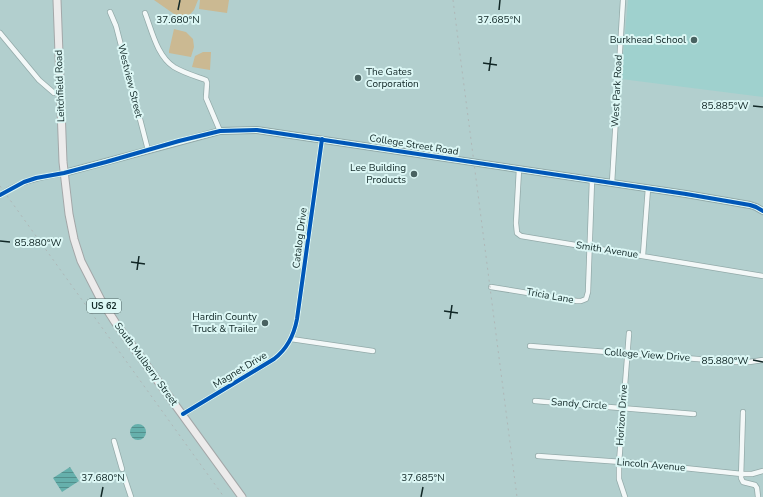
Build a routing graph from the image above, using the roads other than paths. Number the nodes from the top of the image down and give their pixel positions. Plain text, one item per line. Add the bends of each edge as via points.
1 (57, 0) edge
2 (623, 0) edge
3 (110, 12) dead end
4 (145, 13) dead end
5 (0, 33) edge
6 (60, 93) junction
7 (220, 131) junction
8 (322, 139) junction
9 (148, 150) junction
10 (519, 168) junction
11 (64, 173) junction
12 (592, 180) junction
13 (612, 183) junction
14 (648, 188) junction
15 (0, 195) edge
16 (763, 211) edge
17 (590, 247) junction
18 (642, 255) junction
19 (763, 276) edge
20 (491, 286) dead end
21 (629, 333) dead end
22 (291, 339) junction
23 (530, 346) dead end
24 (373, 351) dead end
25 (627, 353) junction
26 (763, 360) edge
27 (535, 401) dead end
28 (623, 408) junction
29 (743, 412) dead end
30 (183, 414) junction
31 (694, 414) dead end
32 (114, 441) dead end
33 (538, 456) dead end
34 (619, 462) junction
35 (122, 469) dead end
36 (763, 471) edge
37 (742, 474) junction
38 (124, 476) dead end
39 (131, 497) edge
40 (242, 497) edge
41 (624, 497) edge
42 (758, 497) edge

1 - 6 main road, Leitchfield Road / US 62
2 - 13 street, West Park Road
3 - 9 street, Westview Street via 116,26
4 - 7 street via 158,48 166,61 179,70 206,80 206,98
5 - 6 street via 39,80 54,93
6 - 11 main road, Leitchfield Road / US 62
7 - 8 street, College Street Road via 258,130
7 - 9 street, College Street Road
8 - 10 street, College Street Road
8 - 22 street, Catalog Drive via 297,320
9 - 11 street, College Street Road
10 - 12 street, College Street Road
10 - 17 street, Smith Avenue via 516,224 518,235
11 - 15 street via 24,182
11 - 30 main road, South Mulberry Street / US 62 via 74,239 91,282 115,322
12 - 13 street, College Street Road
12 - 17 street, Tricia Lane
13 - 14 street, College Street Road
14 - 16 street, College Street Road via 742,203
14 - 18 street
17 - 18 street, Smith Avenue
17 - 20 street, Tricia Lane via 588,292 584,301
18 - 19 street, Smith Avenue
21 - 25 street, Horizon Drive
22 - 24 street
22 - 30 street, Magnet Drive via 274,359
23 - 25 street, College View Drive
25 - 26 street, College View Drive via 749,362
25 - 28 street, Horizon Drive
27 - 28 street, Sandy Circle
28 - 31 street, Sandy Circle
28 - 34 street, Horizon Drive
29 - 37 street
30 - 40 main road, South Mulberry Street / US 62
32 - 35 street
33 - 34 street, Lincoln Avenue
34 - 37 street, Lincoln Avenue
34 - 41 street, Horizon Drive via 619,479
36 - 37 street, Lincoln Avenue
37 - 42 street via 742,481 755,485
38 - 39 street

